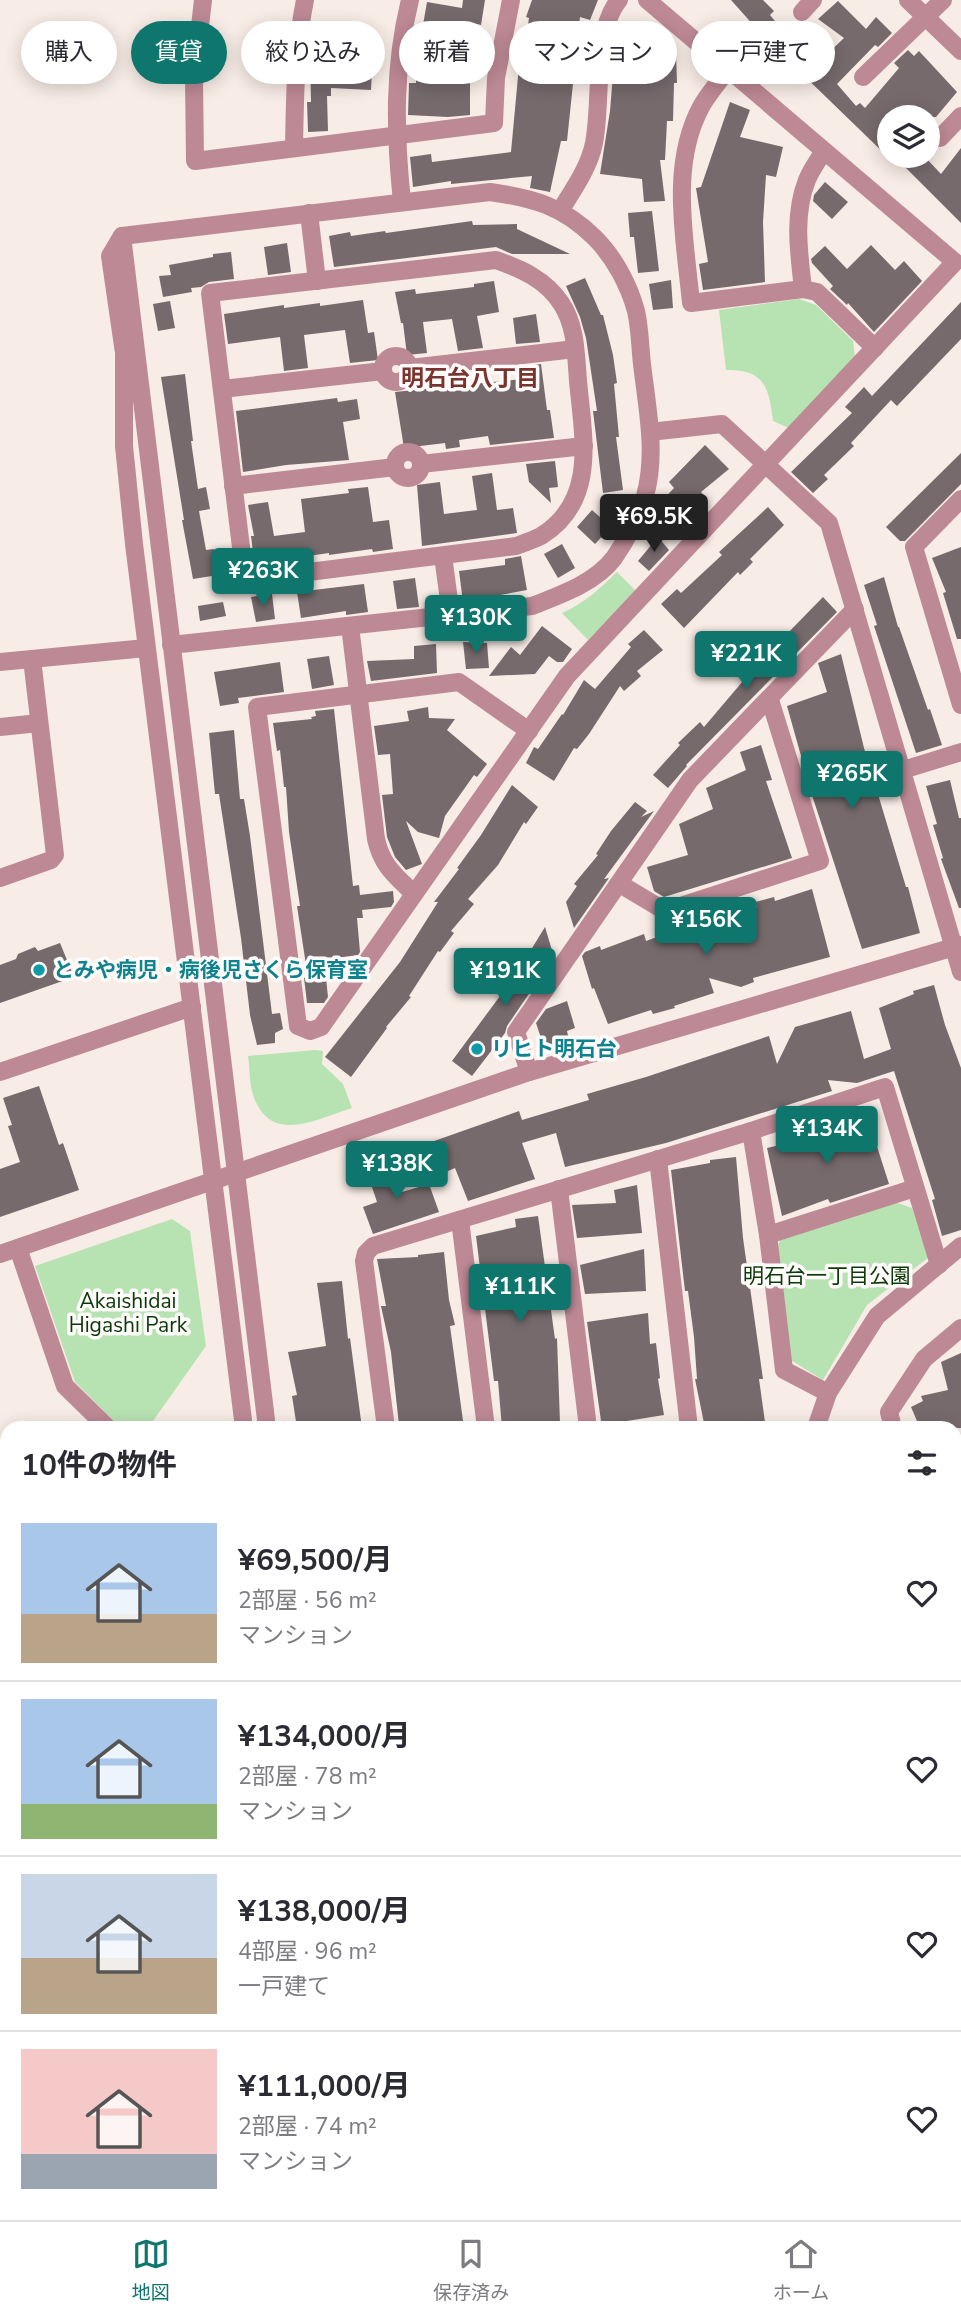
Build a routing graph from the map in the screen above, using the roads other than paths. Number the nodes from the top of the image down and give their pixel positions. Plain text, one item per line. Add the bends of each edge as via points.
1 (203, 0) edge
2 (305, 0) edge
3 (410, 0) edge
4 (512, 0) edge
5 (619, 0) edge
6 (647, 0) edge
7 (908, 0) edge
8 (943, 0) edge
9 (926, 18) junction
10 (691, 38) edge
11 (961, 51) edge
12 (863, 77) dead end
13 (717, 84) edge
14 (744, 84) edge
15 (961, 116) edge
16 (396, 136) junction
17 (940, 138) dead end
18 (294, 148) junction
19 (824, 151) junction
20 (402, 202) junction
21 (561, 211) junction
22 (309, 214) junction
23 (122, 236) junction
24 (317, 281) junction
25 (803, 289) junction
26 (875, 348) junction
27 (575, 349) junction
28 (222, 390) junction
29 (650, 432) junction
30 (584, 446) junction
31 (766, 464) junction
32 (233, 486) junction
33 (961, 499) edge
34 (443, 556) junction
35 (855, 609) junction
36 (451, 615) junction
37 (350, 626) junction
38 (171, 645) junction
39 (146, 648) junction
40 (32, 659) junction
41 (0, 662) edge
42 (358, 694) junction
43 (770, 700) junction
44 (961, 705) edge
45 (39, 723) junction
46 (0, 727) edge
47 (528, 731) junction
48 (961, 752) edge
49 (903, 770) junction
50 (0, 878) edge
51 (620, 884) junction
52 (414, 894) junction
53 (957, 946) edge
54 (961, 971) edge
55 (192, 1007) junction
56 (0, 1072) edge
57 (529, 1072) junction
58 (751, 1131) junction
59 (659, 1159) junction
60 (236, 1172) junction
61 (213, 1180) junction
62 (915, 1188) junction
63 (559, 1189) junction
64 (460, 1220) junction
65 (768, 1235) junction
66 (961, 1246) edge
67 (18, 1248) junction
68 (0, 1254) edge
69 (939, 1265) junction
70 (961, 1328) edge
71 (828, 1393) junction
72 (101, 1421) edge
73 (243, 1421) edge
74 (266, 1421) edge
75 (385, 1421) edge
76 (485, 1421) edge
77 (587, 1421) edge
78 (688, 1421) edge
79 (818, 1421) edge
80 (891, 1421) edge

1 - 18 street via 194,78 195,161
2 - 18 street
3 - 16 street via 397,76
4 - 16 street via 496,78 494,124
5 - 21 street via 611,9 605,32 594,144
6 - 10 street
7 - 9 street
8 - 9 street
9 - 11 street
9 - 12 street
13 - 25 street via 702,106 683,168 691,303
14 - 19 street
15 - 17 street
16 - 18 street
16 - 20 street
19 - 25 street via 807,179 799,211
19 - 26 street via 955,262
20 - 21 street via 490,192 526,197
20 - 22 street
21 - 29 street via 597,240 622,275 636,312
22 - 23 street
22 - 24 street
23 - 38 street
23 - 39 street via 110,256 124,353 124,446
24 - 27 street via 496,260 524,270 561,303 572,326
24 - 28 street via 210,293
25 - 26 street via 817,292
26 - 31 street
27 - 28 street via 410,368 400,382 388,379 383,371
27 - 30 street
28 - 32 street
29 - 31 street via 722,424
29 - 36 street via 645,496 632,529 612,560 588,580 532,606
30 - 32 street via 421,464 415,454 407,452 395,467
30 - 34 street via 584,473 575,498 560,520 540,536 516,546
31 - 35 street via 829,523
31 - 47 street via 567,677
32 - 34 street via 244,580
33 - 44 street via 914,547
34 - 36 street
35 - 43 street
35 - 49 street
36 - 37 street
37 - 38 street
37 - 42 street
38 - 60 street
39 - 40 street
39 - 55 street
40 - 41 street
40 - 45 street
42 - 47 street via 459,682
42 - 52 street via 380,857
42 - 52 street via 257,707 299,1026 310,1031 321,1027
43 - 51 street via 690,780
43 - 51 street via 820,861 665,911
45 - 46 street
45 - 50 street via 55,855
47 - 52 street
48 - 49 street
49 - 53 street
51 - 57 street via 516,1032
53 - 54 street
53 - 57 street
55 - 56 street
55 - 61 street
57 - 60 street
58 - 59 street
58 - 62 street via 885,1087
58 - 65 street
59 - 63 street
59 - 78 street
60 - 61 street
60 - 74 street
61 - 67 street
61 - 73 street
62 - 65 street
62 - 69 street
63 - 64 street
63 - 77 street
64 - 75 street via 373,1245 366,1253
64 - 76 street
65 - 71 street via 784,1370
66 - 69 street
67 - 68 street
67 - 72 street via 65,1386
69 - 71 street via 877,1316
70 - 80 street via 924,1359 889,1412
71 - 79 street

